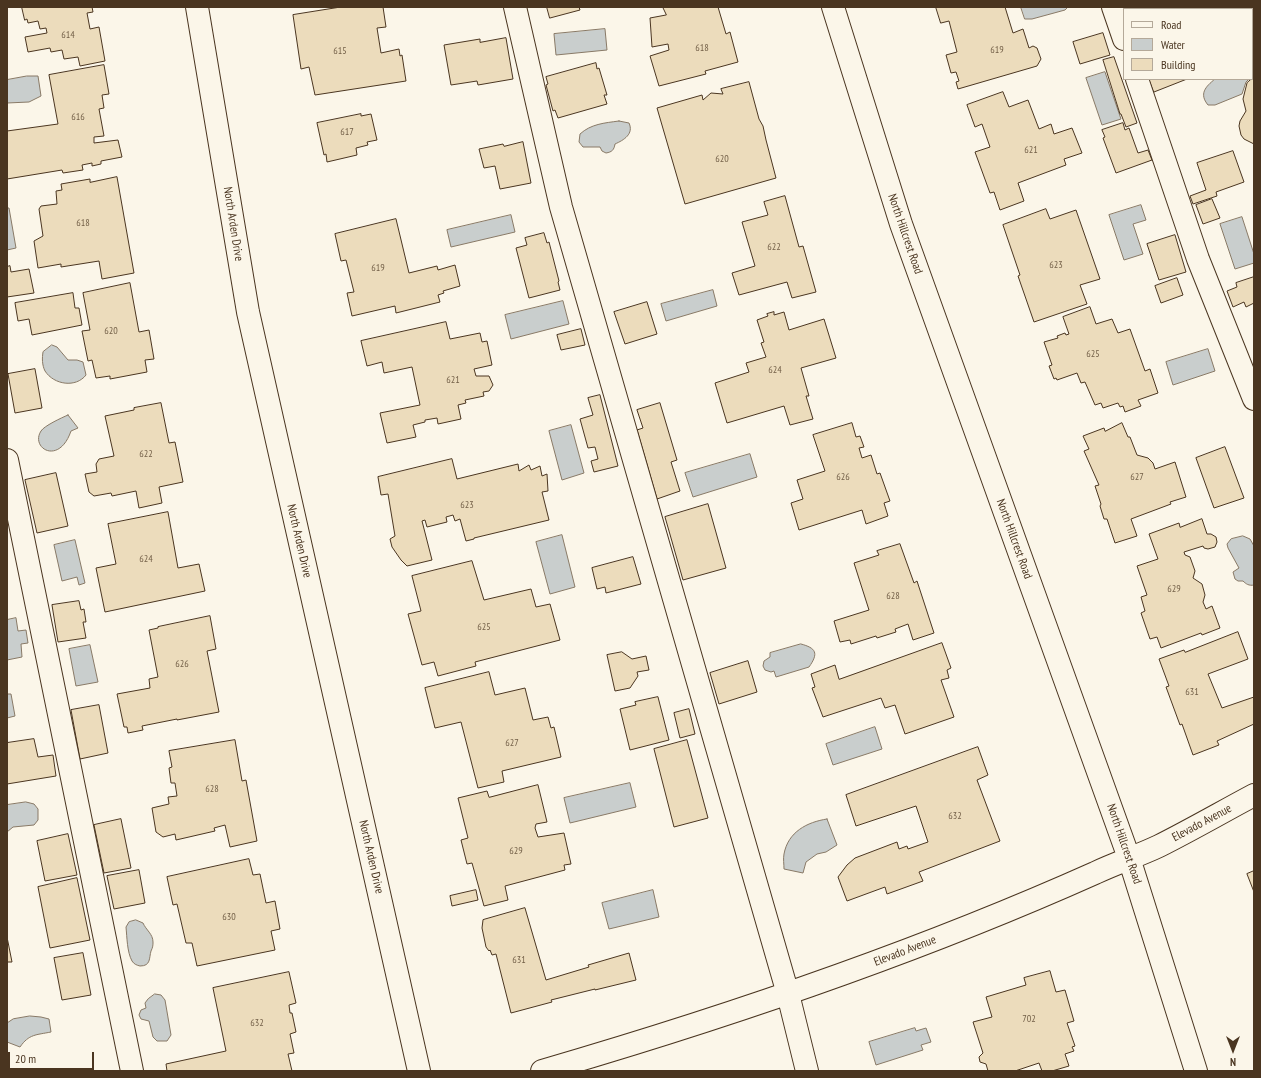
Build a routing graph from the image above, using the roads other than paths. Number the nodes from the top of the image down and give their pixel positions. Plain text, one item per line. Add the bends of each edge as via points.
1 (197, 7) edge
2 (515, 7) edge
3 (833, 7) edge
4 (1113, 7) edge
5 (1123, 36) edge
6 (1138, 80) edge
7 (1254, 399) edge
8 (7, 460) edge
9 (1254, 795) edge
10 (1129, 858) junction
11 (788, 994) junction
12 (132, 1071) edge
13 (419, 1071) edge
14 (542, 1071) edge
15 (807, 1071) edge
16 (1196, 1071) edge

1 - 13 street, North Arden Drive via 248,312
2 - 11 street via 561,207
3 - 10 street, North Hillcrest Road via 901,224
4 - 5 street
6 - 7 street via 1198,259
8 - 12 street
9 - 10 street, Elevado Avenue via 1158,846
10 - 11 street, Elevado Avenue via 965,928
10 - 16 street, North Hillcrest Road
11 - 14 street, Elevado Avenue
11 - 15 street

